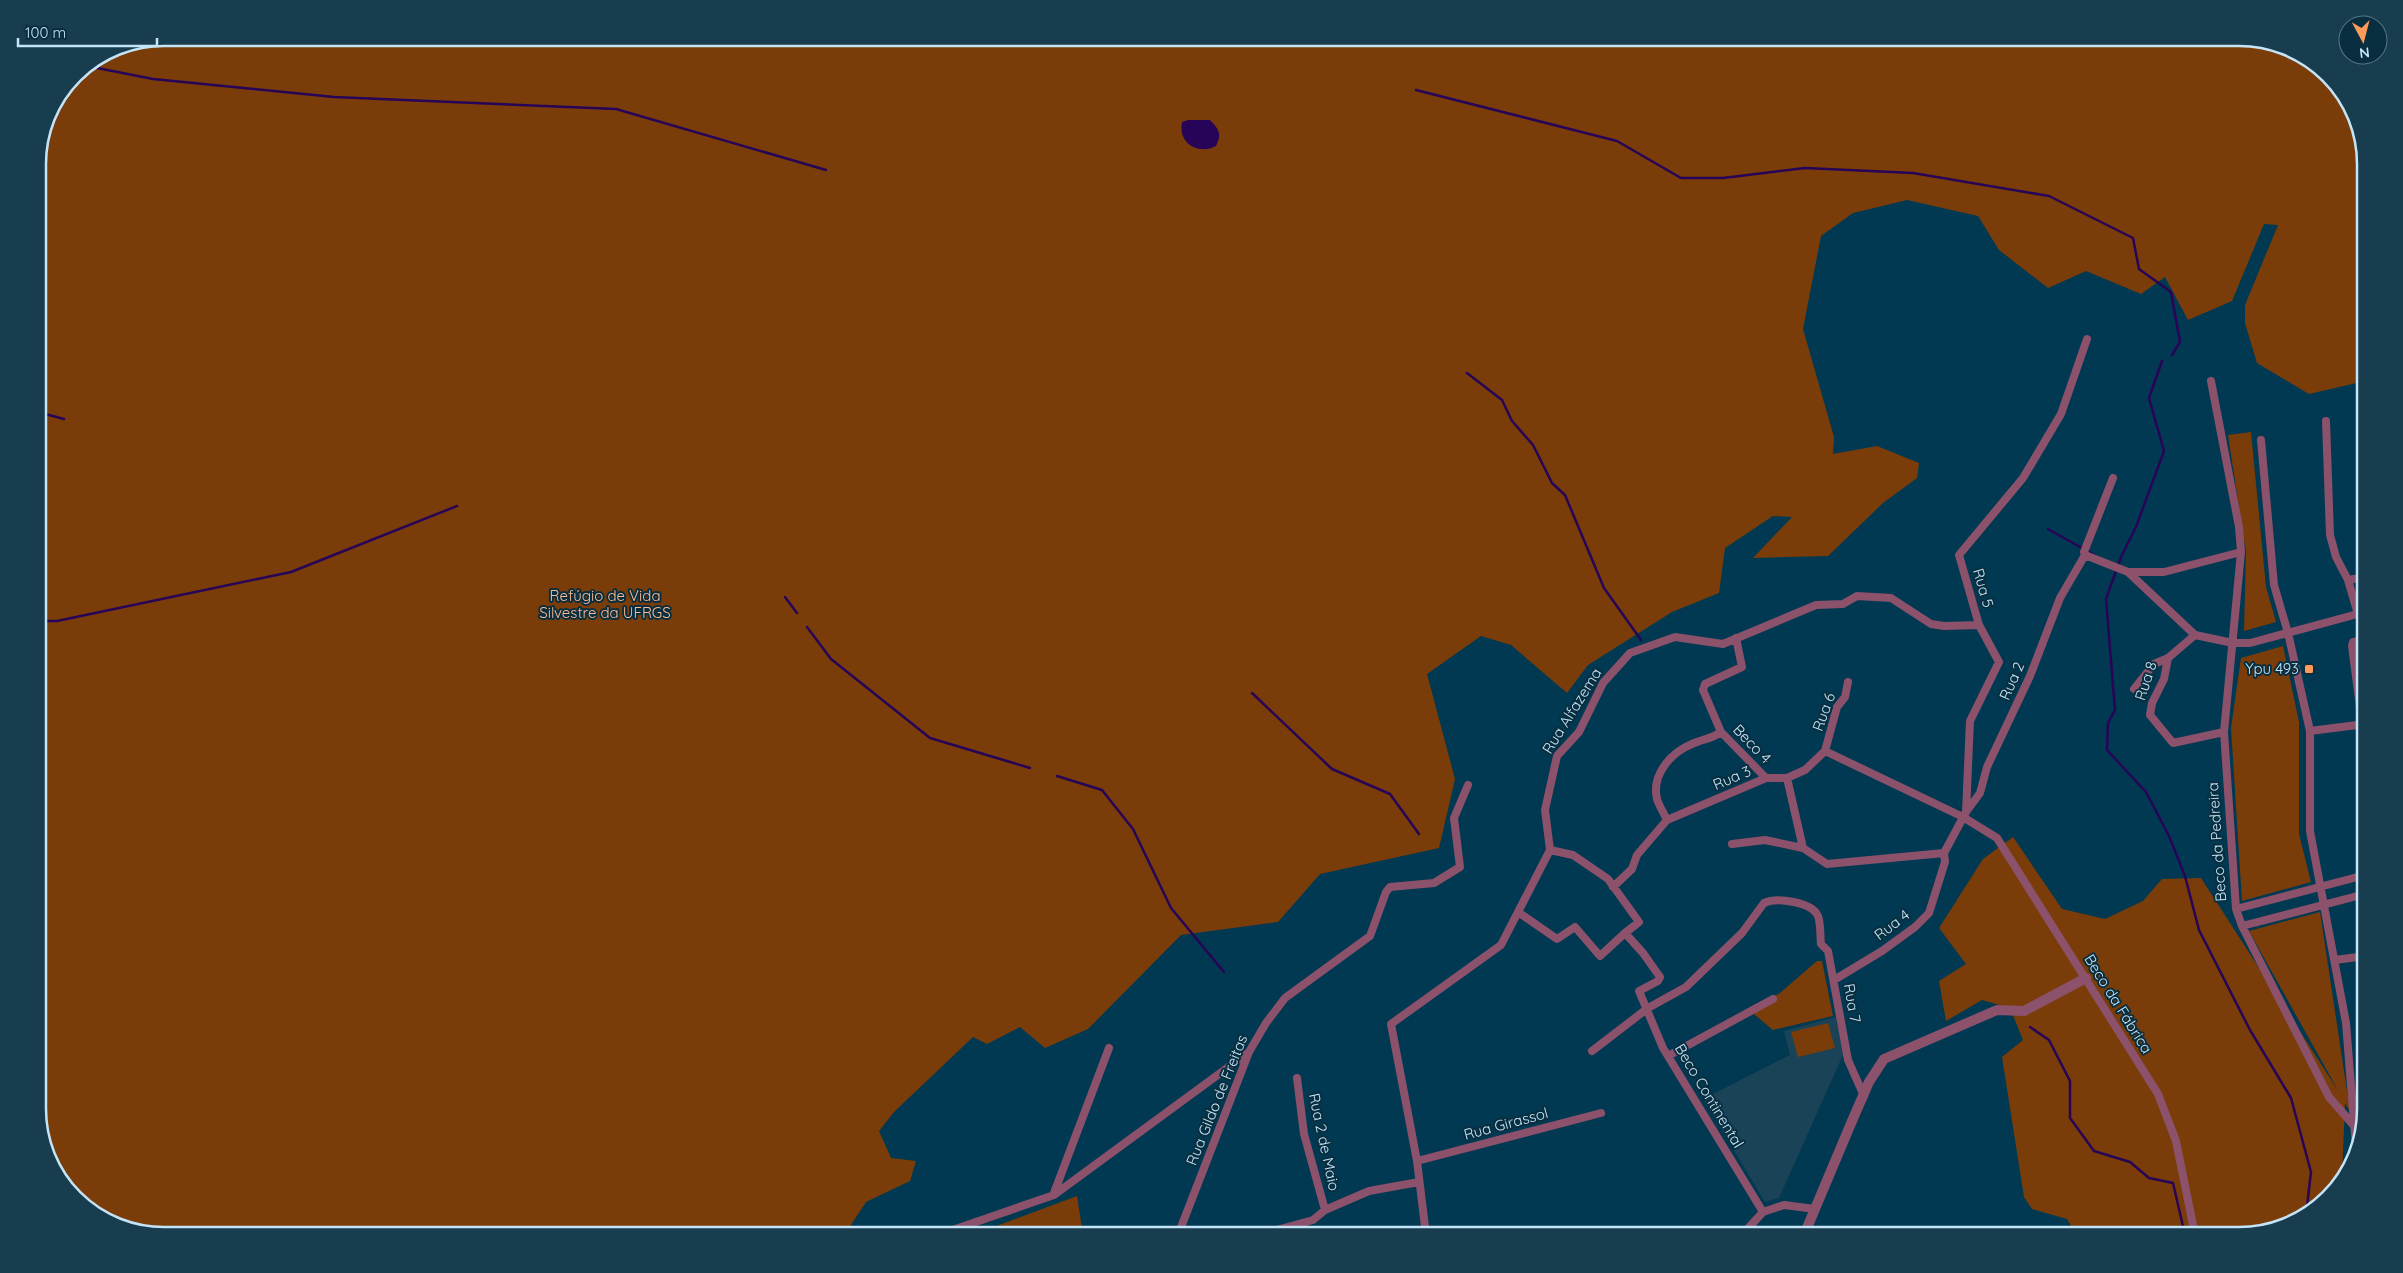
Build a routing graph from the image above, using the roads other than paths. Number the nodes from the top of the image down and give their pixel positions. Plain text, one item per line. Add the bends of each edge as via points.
1 (2087, 339) dead end
2 (2211, 381) dead end
3 (2326, 421) dead end
4 (2261, 440) dead end
5 (2113, 478) dead end
6 (2242, 552) junction
7 (2085, 554) junction
8 (2128, 572) junction
9 (2356, 579) edge
10 (2348, 580) junction
11 (2356, 600) edge
12 (2356, 614) edge
13 (1979, 625) junction
14 (2288, 633) junction
15 (2195, 635) junction
16 (1736, 638) junction
17 (2357, 641) edge
18 (2234, 642) junction
19 (2168, 658) junction
20 (2357, 676) edge
21 (1848, 682) dead end
22 (2134, 689) dead end
23 (2357, 726) edge
24 (2310, 731) junction
25 (1720, 732) junction
26 (2224, 732) junction
27 (1825, 751) junction
28 (1766, 778) junction
29 (1787, 778) junction
30 (1468, 785) dead end
31 (1964, 814) junction
32 (1667, 820) junction
33 (1732, 844) dead end
34 (1803, 848) junction
35 (1550, 850) junction
36 (1944, 853) junction
37 (2357, 877) edge
38 (1613, 887) junction
39 (2320, 887) junction
40 (2357, 896) edge
41 (2325, 904) junction
42 (2236, 909) junction
43 (1518, 912) junction
44 (2242, 926) junction
45 (1626, 933) junction
46 (2357, 957) edge
47 (2335, 960) junction
48 (2086, 978) junction
49 (1834, 980) junction
50 (1774, 999) dead end
51 (1648, 1008) junction
52 (1109, 1048) dead end
53 (1592, 1051) dead end
54 (1249, 1052) junction
55 (1668, 1056) junction
56 (1297, 1078) dead end
57 (1864, 1097) junction
58 (2357, 1110) edge
59 (1601, 1113) dead end
60 (2355, 1124) edge
61 (1417, 1162) junction
62 (1419, 1182) junction
63 (1054, 1195) junction
64 (1815, 1209) junction
65 (1325, 1210) junction
66 (1763, 1212) junction
67 (963, 1227) edge
68 (1181, 1227) edge
69 (1287, 1227) edge
70 (1425, 1227) edge
71 (1750, 1227) edge
72 (1808, 1227) edge
73 (2192, 1227) edge

1 - 13 street, Rua 5 via 2061,414 2033,462 1959,555
2 - 6 street, Beco da Pedreira
3 - 10 street via 2330,535 2336,557
4 - 14 street via 2274,585
5 - 7 street, Rua 2
6 - 8 street via 2164,572
6 - 18 street, Beco da Pedreira
7 - 8 street
7 - 31 street, Rua 2 via 2060,598 1980,792
8 - 15 street
9 - 10 street
10 - 11 street
12 - 14 street
13 - 16 street, Rua Alfazema via 1931,624 1891,598 1857,596 1843,604 1816,605
13 - 31 street, Rua 5 via 1999,662 1970,721
14 - 18 street via 2250,643
14 - 24 street
15 - 18 street
15 - 19 street
16 - 25 street, Beco 4 via 1742,667 1702,688
16 - 35 street, Rua Alfazema via 1723,644 1674,637 1630,653 1603,683 1579,732 1557,756 1545,810
17 - 20 street via 2352,646
18 - 26 street, Beco da Pedreira
19 - 22 street via 2154,664
19 - 26 street, Rua 8 via 2164,679 2150,715 2173,743
21 - 27 street, Rua 6 via 1845,697 1837,707
23 - 24 street
24 - 39 street via 2310,831
25 - 28 street, Beco 4
25 - 32 street via 1714,738 1692,743 1671,756 1664,765 1657,783 1657,798
26 - 42 street, Beco da Pedreira
27 - 29 street, Rua 3 via 1805,770
27 - 31 street
28 - 29 street, Rua 3
28 - 32 street, Rua 3
29 - 34 street
30 - 54 street, Rua Gildo de Freitas via 1454,818 1460,867 1434,883 1390,887 1370,936 1285,998
31 - 36 street, Rua 4
31 - 48 street, Beco da Fábrica via 1997,838
32 - 38 street, Rua 3 via 1637,855 1632,869
33 - 34 street via 1765,840
34 - 36 street via 1827,864
35 - 38 street via 1573,854 1608,879
35 - 43 street
36 - 49 street, Rua 4 via 1945,862 1929,913 1882,951
37 - 39 street
38 - 45 street via 1639,922
39 - 41 street
39 - 42 street
40 - 41 street
41 - 44 street
41 - 47 street
42 - 44 street, Beco da Pedreira
43 - 45 street via 1557,939 1575,928 1600,956
43 - 61 street via 1501,945 1391,1024
44 - 60 street, Beco da Pedreira via 2329,1097
45 - 51 street, Beco Continental via 1660,977 1639,991
46 - 47 street
47 - 58 street
48 - 57 street via 2024,1011 1997,1010 1884,1060 1869,1082
48 - 73 street, Beco da Fábrica via 2158,1094 2176,1141
49 - 51 street, Rua 7 via 1828,951 1821,944 1819,918 1815,910 1770,900 1758,908 1742,933 1686,987
49 - 57 street, Rua 7 via 1848,1060
50 - 55 street
51 - 53 street
51 - 55 street, Beco Continental
52 - 63 street
54 - 63 street
54 - 68 street, Rua Gildo de Freitas
55 - 66 street, Beco Continental
56 - 65 street, Rua 2 de Maio via 1304,1134
57 - 64 street
59 - 61 street, Rua Girassol
61 - 62 street
62 - 65 street via 1369,1190
62 - 70 street
63 - 67 street
64 - 66 street via 1784,1205
64 - 72 street
65 - 69 street via 1313,1220
66 - 71 street

